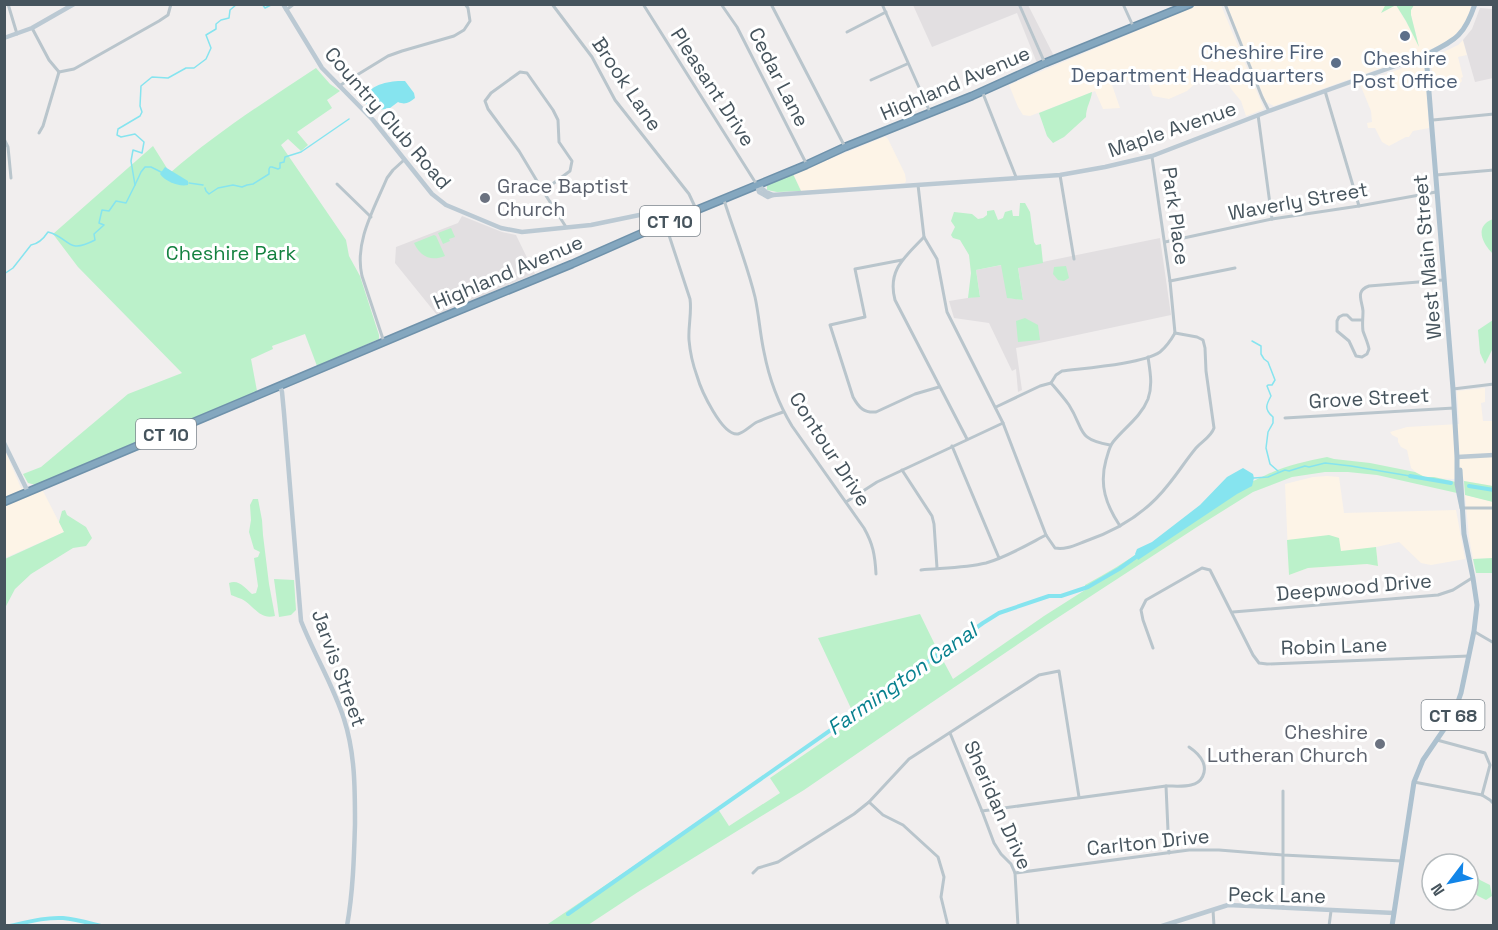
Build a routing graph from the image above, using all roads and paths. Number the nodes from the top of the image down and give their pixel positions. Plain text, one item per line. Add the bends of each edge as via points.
1 (8, 4) edge
2 (74, 4) edge
3 (171, 4) edge
4 (294, 4) edge
5 (465, 4) edge
6 (552, 4) edge
7 (643, 4) edge
8 (721, 4) edge
9 (771, 4) edge
10 (882, 4) edge
11 (1018, 4) edge
12 (1123, 4) edge
13 (1190, 4) edge
14 (1225, 4) edge
15 (1475, 4) edge
16 (284, 7) edge
17 (886, 12) junction
18 (1134, 27) junction
19 (33, 28) junction
20 (847, 32) dead end
21 (17, 34) junction
22 (4, 38) edge
23 (1426, 55) junction
24 (1045, 63) junction
25 (907, 64) junction
26 (59, 72) junction
27 (871, 80) dead end
28 (339, 86) junction
29 (982, 91) junction
30 (1324, 91) junction
31 (1269, 111) junction
32 (930, 112) junction
33 (1494, 114) edge
34 (1258, 115) junction
35 (1431, 120) junction
36 (39, 133) dead end
37 (4, 139) edge
38 (845, 147) junction
39 (1152, 156) junction
40 (405, 159) junction
41 (807, 165) junction
42 (1494, 170) edge
43 (1060, 175) junction
44 (1436, 175) junction
45 (1016, 177) junction
46 (11, 178) dead end
47 (337, 184) dead end
48 (757, 185) junction
49 (918, 185) junction
50 (543, 191) junction
51 (1436, 192) junction
52 (724, 200) junction
53 (1359, 206) junction
54 (696, 210) junction
55 (370, 218) junction
56 (1272, 219) junction
57 (665, 223) junction
58 (566, 227) junction
59 (924, 237) junction
60 (1165, 242) junction
61 (1074, 259) dead end
62 (902, 260) junction
63 (1235, 268) dead end
64 (1170, 280) junction
65 (1443, 280) junction
66 (1362, 320) junction
67 (1175, 333) junction
68 (384, 342) junction
69 (1148, 357) junction
70 (1051, 383) junction
71 (1494, 384) edge
72 (280, 386) junction
73 (939, 387) junction
74 (1453, 388) junction
75 (996, 407) junction
76 (1454, 408) junction
77 (783, 412) junction
78 (1285, 418) dead end
79 (1003, 423) junction
80 (967, 439) junction
81 (4, 442) edge
82 (1110, 445) junction
83 (952, 446) junction
84 (1494, 455) edge
85 (1457, 457) junction
86 (902, 470) junction
87 (28, 492) junction
88 (4, 502) edge
89 (846, 502) junction
90 (1462, 508) junction
91 (1494, 508) edge
92 (1120, 526) junction
93 (1046, 535) junction
94 (999, 558) junction
95 (937, 568) junction
96 (921, 570) dead end
97 (876, 574) dead end
98 (1473, 578) junction
99 (1233, 612) junction
100 (1473, 631) junction
101 (1494, 643) edge
102 (1153, 648) dead end
103 (1469, 656) junction
104 (950, 733) junction
105 (1437, 740) junction
106 (1189, 747) dead end
107 (1414, 782) junction
108 (1166, 786) junction
109 (1283, 791) dead end
110 (1482, 795) junction
111 (1079, 797) junction
112 (869, 802) junction
113 (1494, 804) edge
114 (982, 811) junction
115 (1169, 853) junction
116 (1284, 855) junction
117 (1402, 861) junction
118 (753, 873) dead end
119 (1015, 873) junction
120 (1283, 908) junction
121 (1213, 910) junction
122 (1330, 911) junction
123 (1394, 913) junction
124 (347, 926) edge
125 (948, 926) edge
126 (1018, 926) edge
127 (1162, 926) edge
128 (1214, 926) edge
129 (1329, 926) edge
130 (1392, 926) edge

1 - 21 street
2 - 19 street
3 - 26 street via 168,15 159,21 74,69
4 - 16 street
5 - 28 street via 470,21 464,30 388,57
6 - 54 street, Brook Lane via 592,57 615,100 689,194
7 - 48 street, Pleasant Drive
8 - 41 street, Cedar Lane via 737,27
9 - 38 street
10 - 17 street
11 - 24 street
12 - 18 street
13 - 18 highway, Highland Avenue / CT 10
14 - 31 street
15 - 23 main road via 1460,35
16 - 28 street, Country Club Road via 318,64
17 - 20 street
17 - 25 street
18 - 24 highway, Highland Avenue / CT 10
19 - 21 street
19 - 26 street
21 - 22 street
23 - 30 street, Maple Avenue
23 - 35 main road, West Main Street / CT 68
24 - 29 highway, Highland Avenue / CT 10
25 - 27 street
25 - 32 street
26 - 36 street
28 - 40 street, Country Club Road via 374,120
29 - 32 highway, Highland Avenue / CT 10
29 - 45 street
30 - 31 street, Maple Avenue
30 - 53 street
31 - 34 street, Maple Avenue
32 - 38 highway, Highland Avenue / CT 10
33 - 35 street
34 - 39 street, Maple Avenue
34 - 56 street
35 - 44 main road, West Main Street / CT 68
37 - 46 street
38 - 41 highway, Highland Avenue / CT 10
39 - 43 street, Maple Avenue
39 - 60 street, Park Place
40 - 55 street via 387,178
40 - 58 street, Country Club Road via 432,194 454,209 513,231
41 - 48 highway, Highland Avenue / CT 10
42 - 44 street
43 - 45 street, Maple Avenue
43 - 61 street
44 - 51 main road, West Main Street / CT 68
45 - 49 street, Maple Avenue
47 - 55 street
48 - 49 street, Maple Avenue via 773,195
48 - 52 highway, Highland Avenue / CT 10
49 - 59 street
50 - 50 street via 485,101 520,72 527,73 554,110 559,141 572,161 570,171
50 - 58 street
51 - 53 street, Waverly Street
51 - 65 main road, West Main Street / CT 68
52 - 54 highway, Highland Avenue / CT 10
52 - 77 street, Contour Drive via 751,282 764,352
53 - 56 street, Waverly Street
54 - 57 highway, Highland Avenue / CT 10
55 - 68 street via 360,265
56 - 60 street, Waverly Street
57 - 58 street, Country Club Road via 654,212
57 - 68 highway, Highland Avenue / CT 10
57 - 77 street via 690,299 689,339 697,378 720,422 736,434
59 - 62 street
59 - 75 street via 937,259 951,322
60 - 64 street, Park Place
62 - 73 street via 892,279 895,300
62 - 73 street via 855,269 865,316 831,325 853,397 863,411 876,412
63 - 64 street, Park Place
64 - 67 street, Park Place
65 - 66 street via 1364,288 1360,292
65 - 74 main road, West Main Street / CT 68
66 - 66 street via 1369,349 1362,357 1356,356 1336,327 1343,315
67 - 69 street via 1159,352
67 - 92 street via 1203,340 1214,428 1154,501
68 - 72 highway, Highland Avenue / CT 10
69 - 70 street via 1062,371
69 - 82 street via 1151,378 1147,402
70 - 75 street
70 - 82 street via 1086,436
71 - 74 street
72 - 87 highway, Highland Avenue / CT 10
72 - 124 street, Jarvis Street via 301,621 331,683 353,754 354,852
73 - 80 street
74 - 76 main road, West Main Street / CT 68
75 - 79 street
76 - 78 street, Grove Street
76 - 85 main road, West Main Street / CT 68
77 - 89 street, Contour Drive
79 - 80 street
79 - 93 street
80 - 83 street
81 - 87 street
82 - 92 street via 1103,482 1109,509
83 - 86 street
83 - 94 street
84 - 85 street
85 - 90 main road, West Main Street / CT 68 via 1457,489
86 - 89 street
86 - 95 street via 932,516
87 - 88 highway, Highland Avenue / CT 10
89 - 97 street, Contour Drive via 872,543
90 - 91 street
90 - 98 main road, West Main Street / CT 68
92 - 93 street via 1062,549 1055,548
93 - 94 street
94 - 95 street via 970,566
95 - 96 street
98 - 99 street, Deepwood Drive via 1438,595
98 - 100 main road, West Main Street / CT 68 via 1477,605
99 - 102 street via 1210,570 1202,568 1146,600 1141,610
99 - 103 street, Robin Lane via 1259,663
100 - 101 street
100 - 103 main road, West Main Street / CT 68
103 - 105 main road, West Main Street / CT 68 via 1453,716
104 - 111 street via 1039,675 1059,671
104 - 112 street via 909,759
104 - 114 street, Sheridan Drive
105 - 107 main road, West Main Street / CT 68
105 - 110 street via 1485,753 1490,765
106 - 108 street via 1203,761 1202,777 1190,786
107 - 110 street
107 - 117 main road, West Main Street / CT 68
108 - 111 street
108 - 115 street
109 - 116 street
110 - 113 street
111 - 114 street
112 - 118 street via 778,862
112 - 125 street via 903,825 938,857
114 - 119 street, Sheridan Drive via 994,843
115 - 116 street, Carlton Drive via 1219,850
115 - 119 street, Carlton Drive
116 - 117 street, Carlton Drive
116 - 120 street
117 - 123 main road, West Main Street / CT 68
119 - 126 street, Sheridan Drive
120 - 121 street, Peck Lane via 1228,905
120 - 122 street, Peck Lane
121 - 127 street, Peck Lane
121 - 128 street
122 - 123 street, Peck Lane
122 - 129 street
123 - 130 main road, West Main Street / CT 68

